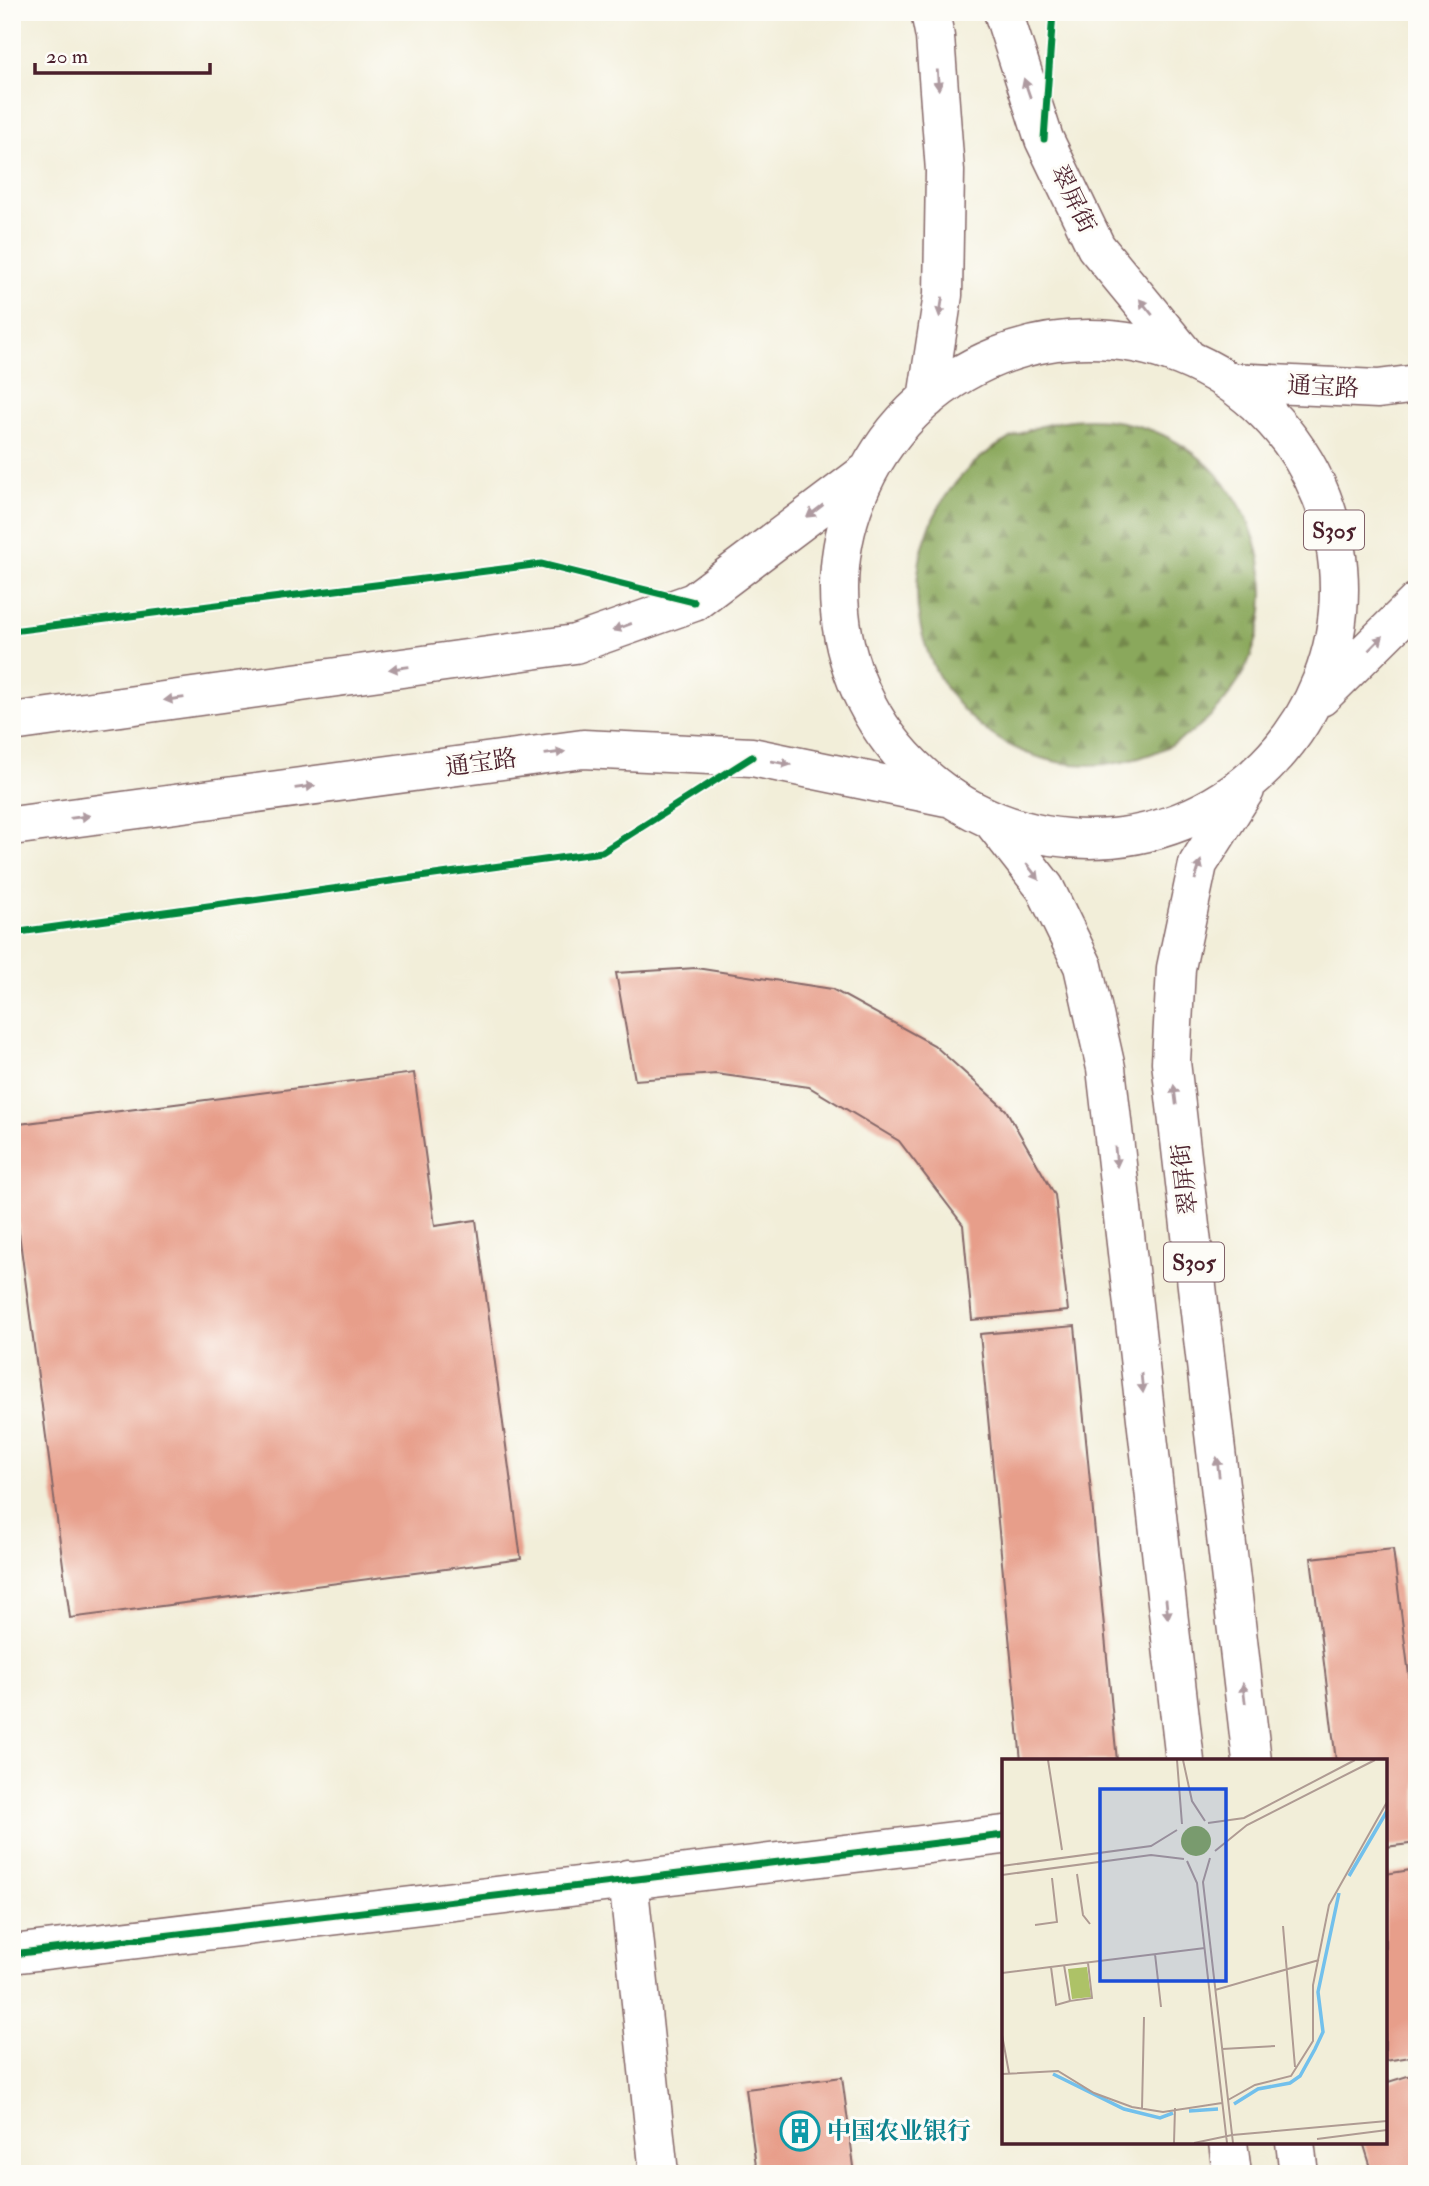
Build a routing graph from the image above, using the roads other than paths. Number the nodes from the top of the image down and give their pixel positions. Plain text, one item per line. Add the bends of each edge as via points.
1 (930, 12) edge
2 (1003, 12) edge
3 (1189, 360) junction
4 (1229, 382) junction
5 (1417, 384) edge
6 (927, 399) junction
7 (869, 470) junction
8 (1417, 602) edge
9 (1310, 708) junction
10 (12, 722) edge
11 (1252, 780) junction
12 (950, 797) junction
13 (991, 819) junction
14 (12, 826) edge
15 (1185, 1759) edge
16 (1252, 1759) edge
17 (1002, 1835) edge
18 (628, 1879) junction
19 (12, 1954) edge
20 (1228, 2144) edge
21 (1295, 2144) edge
22 (659, 2174) edge
23 (1232, 2174) edge
24 (1299, 2174) edge

1 -> 6 main road via 945,171 943,295
3 -> 2 main road, 翠屏街 / S305 via 1096,247 1044,139
3 - 4 main road, S305
3 - 6 main road, S305 via 1133,344 1099,340 1053,343 1007,353 965,373
4 - 5 main road, 通宝路 via 1378,389
4 - 9 main road, S305 via 1266,411 1295,446 1318,486 1334,530 1340,575 1339,621 1328,666
6 - 7 main road, S305 via 895,432
7 -> 10 main road via 694,601 575,644
7 - 12 main road, S305 via 851,512 841,558 839,603 846,649 860,693 884,732 914,768
9 -> 8 main road
9 - 11 main road, S305 via 1284,747
11 - 13 main road, S305 via 1214,806 1171,825 1127,836 1080,839 1046,835
16 -> 11 main road, 翠屏街 / S305 via 1171,1062 1176,968 1198,864
12 - 13 main road, S305
14 -> 12 main road, 通宝路 via 583,749 752,757
13 -> 15 main road, S305 via 1045,887 1083,966 1106,1068
17 - 18 main road
18 - 19 main road
18 - 22 main road
20 - 23 main road
21 - 24 main road

